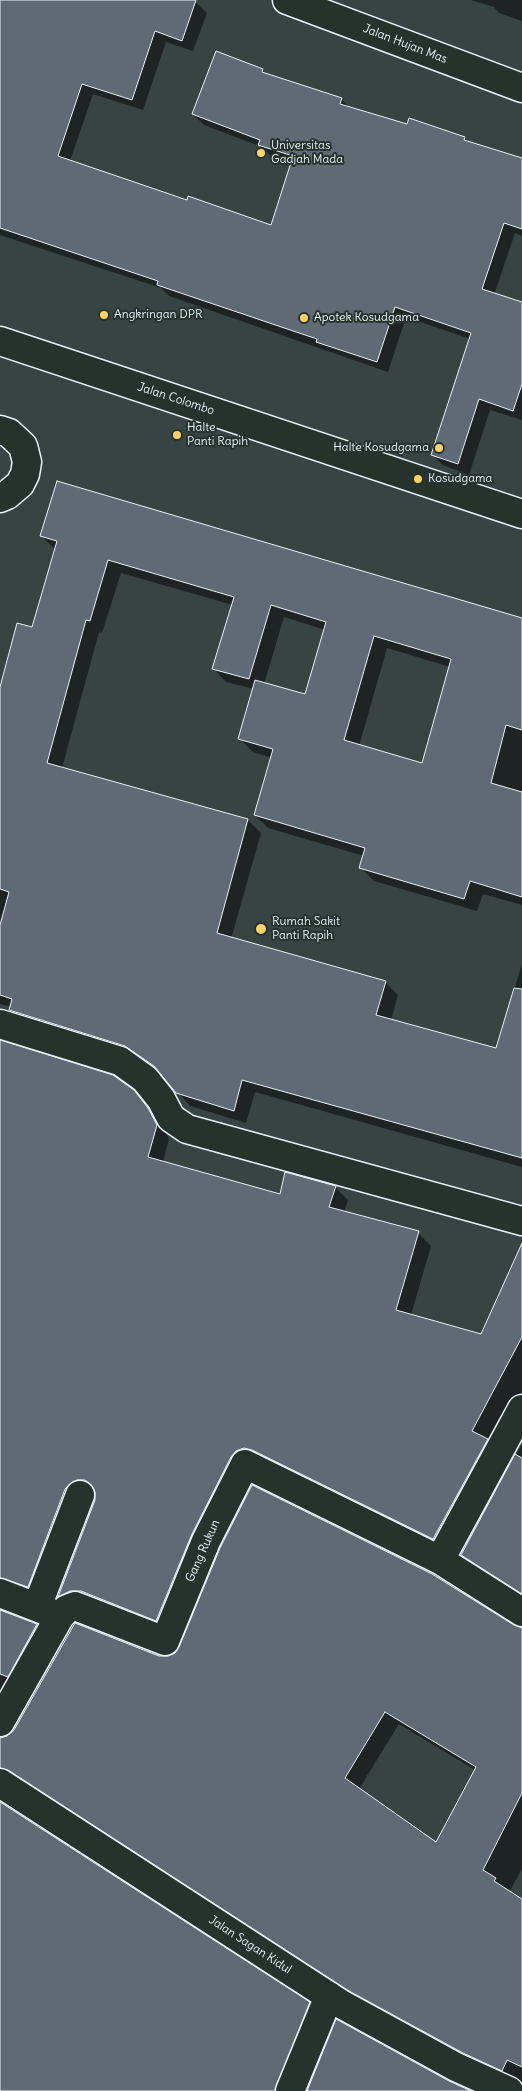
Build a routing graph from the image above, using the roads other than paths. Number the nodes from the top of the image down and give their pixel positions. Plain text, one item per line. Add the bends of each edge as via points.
1 (287, 0) edge
2 (522, 88) edge
3 (0, 341) edge
4 (0, 430) edge
5 (0, 498) edge
6 (522, 514) edge
7 (0, 1024) edge
8 (522, 1221) edge
9 (522, 1409) edge
10 (80, 1496) dead end
11 (440, 1560) junction
12 (0, 1592) edge
13 (49, 1612) junction
14 (522, 1612) edge
15 (0, 1722) edge
16 (0, 1783) edge
17 (329, 1996) junction
18 (290, 2091) edge
19 (509, 2091) edge

1 - 2 street, Jalan Hujan Mas
3 - 6 street, Jalan Colombo
4 - 5 street via 9,433 23,446 27,462 20,484
7 - 8 street via 120,1061 144,1079 172,1118 187,1129
9 - 11 street
10 - 13 street
11 - 13 street, Gang Rukun via 245,1464 206,1541 165,1641 75,1606
11 - 14 street
12 - 13 street
13 - 15 street
16 - 17 street, Jalan Sagan Kidul
17 - 18 street
17 - 19 street, Jalan Sagan Kidul via 456,2067

